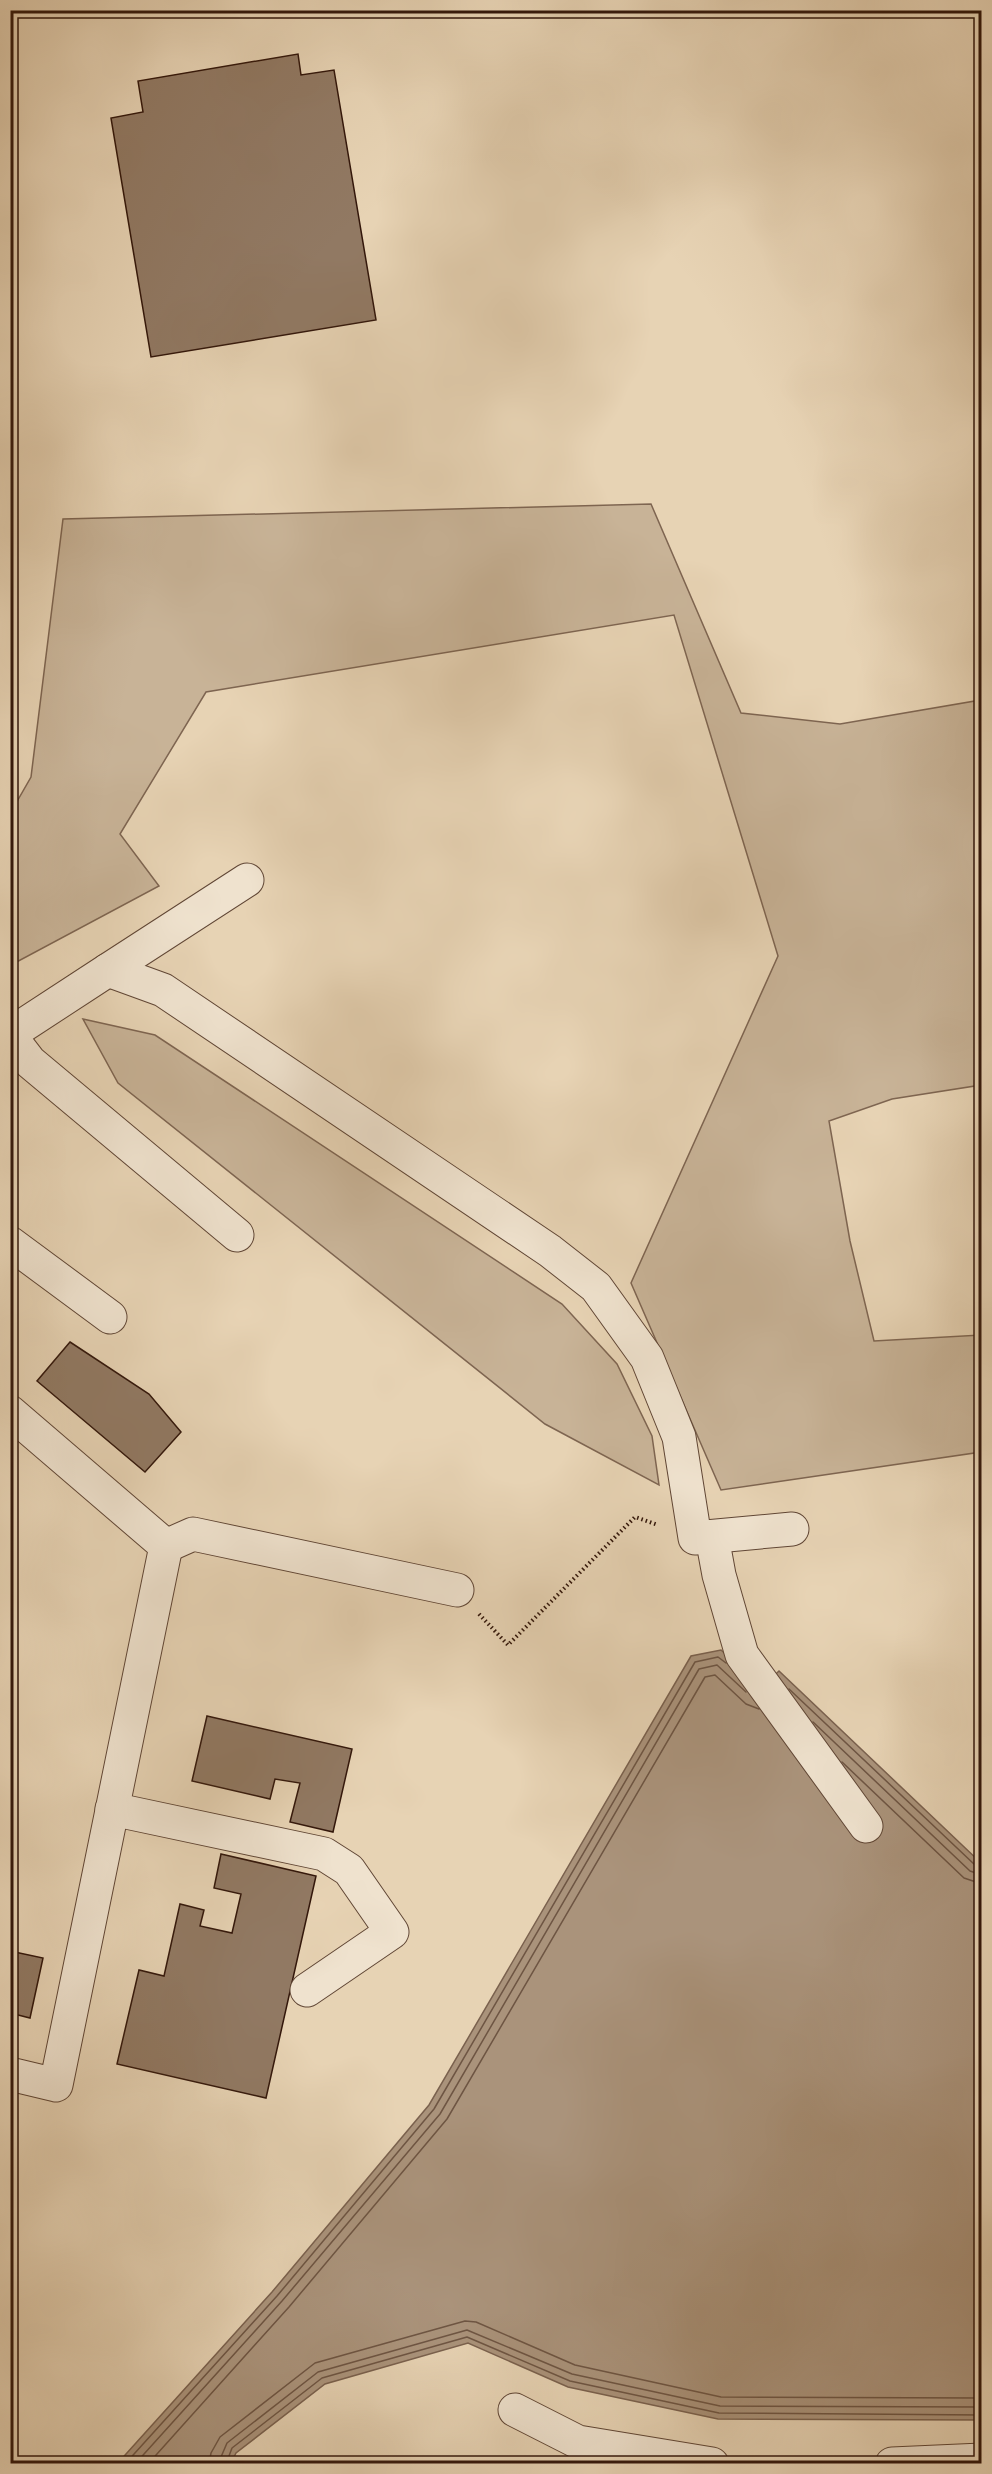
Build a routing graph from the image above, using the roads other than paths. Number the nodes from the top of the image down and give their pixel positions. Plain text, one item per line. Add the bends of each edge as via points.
1 (247, 880) dead end
2 (108, 970) junction
3 (10, 1035) edge
4 (237, 1234) dead end
5 (10, 1243) edge
6 (110, 1317) dead end
7 (10, 1412) edge
8 (792, 1528) dead end
9 (704, 1538) junction
10 (166, 1546) junction
11 (457, 1590) road end
12 (112, 1809) junction
13 (866, 1826) dead end
14 (307, 1990) dead end
15 (10, 2074) edge
16 (515, 2410) dead end
17 (579, 2453) edge
18 (981, 2460) edge
19 (703, 2463) edge
20 (712, 2463) edge
21 (892, 2463) edge

1 - 2 street
2 - 3 street
2 - 9 street via 163,990 550,1251 596,1287 647,1358 679,1437
3 - 4 street via 30,1062
5 - 6 street
7 - 10 street
8 - 9 street
9 - 13 street via 742,1655
10 - 11 street via 193,1534
10 - 12 street
12 - 14 street via 324,1854 350,1870 392,1932
12 - 15 street via 56,2085
16 - 17 street
17 - 19 street
18 - 21 street
19 - 20 street

